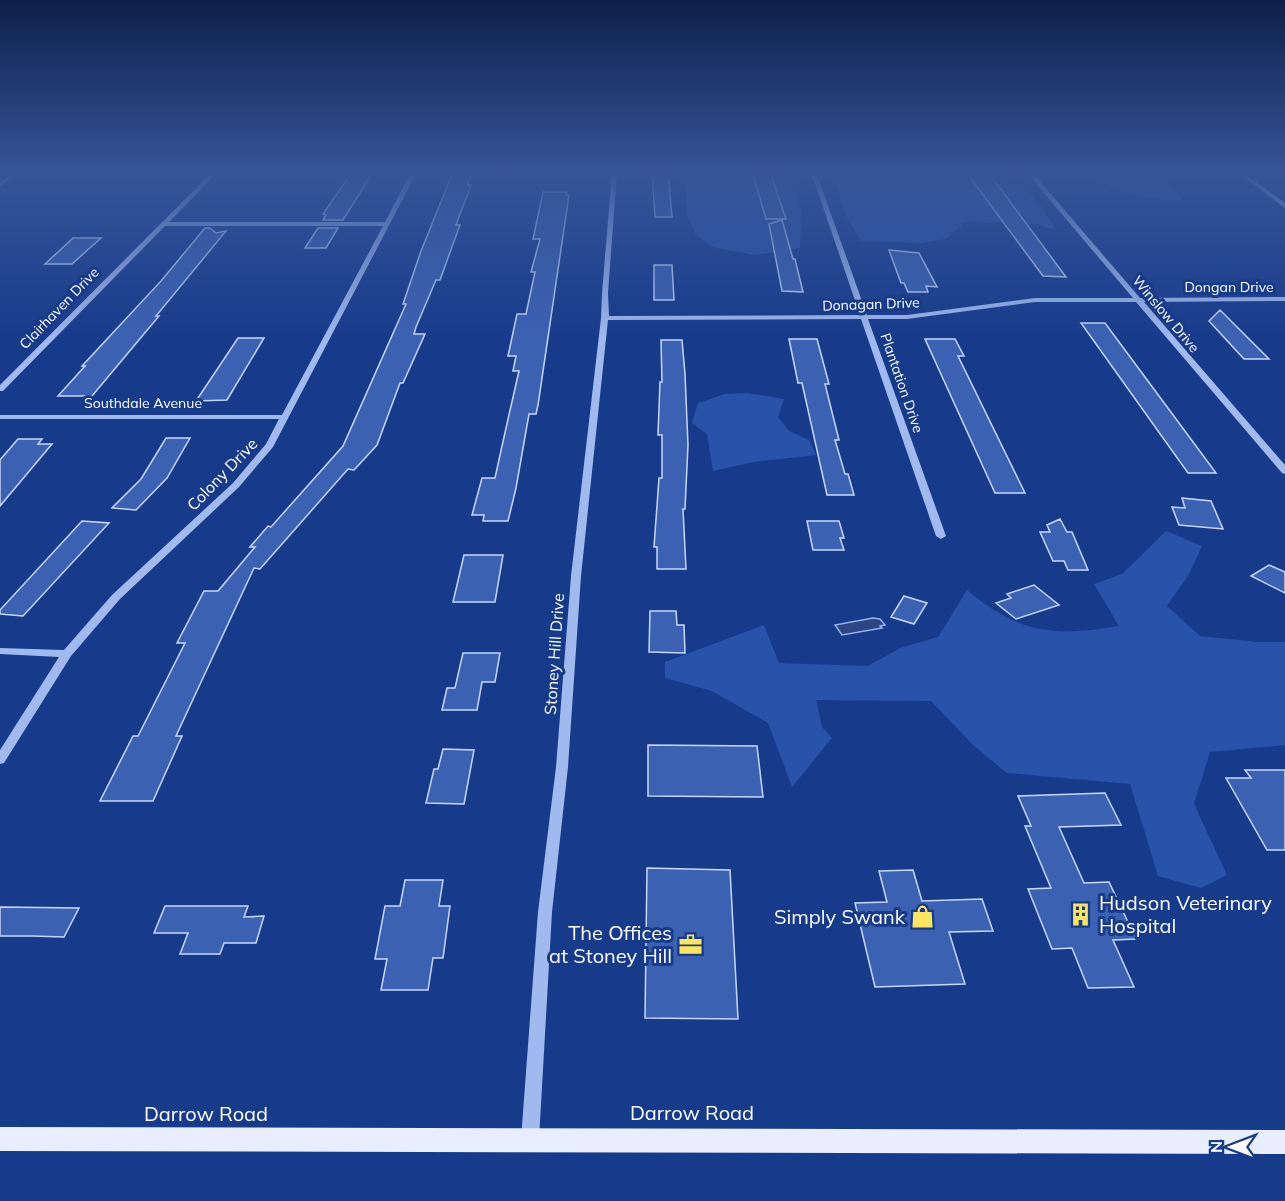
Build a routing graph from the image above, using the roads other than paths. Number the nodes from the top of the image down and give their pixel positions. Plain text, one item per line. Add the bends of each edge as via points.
1 (159, 228) edge
2 (384, 228) edge
3 (610, 228) edge
4 (833, 228) edge
5 (1077, 228) edge
6 (1136, 298) junction
7 (1285, 299) edge
8 (605, 318) junction
9 (865, 318) junction
10 (0, 389) edge
11 (0, 417) edge
12 (285, 417) junction
13 (1285, 471) edge
14 (941, 536) dead end
15 (0, 651) edge
16 (67, 654) junction
17 (0, 760) edge
18 (0, 1139) edge
19 (530, 1139) junction
20 (1285, 1142) edge

1 - 10 street, Clairhaven Drive
2 - 12 street, Colony Drive
3 - 8 street, Stoney Hill Drive
4 - 9 street, Plantation Drive
5 - 6 street, Winslow Drive
6 - 7 street, Dongan Drive
6 - 9 street, Donagan Drive via 1035,300 917,316
6 - 13 street, Winslow Drive
8 - 9 street, Donagan Drive
8 - 19 street, Stoney Hill Drive via 545,912
9 - 14 street, Plantation Drive
11 - 12 street, Southdale Avenue
12 - 16 street, Colony Drive via 270,446 253,466 143,570
15 - 16 street
16 - 17 street, Colony Drive
18 - 19 main road, Darrow Road
19 - 20 main road, Darrow Road

